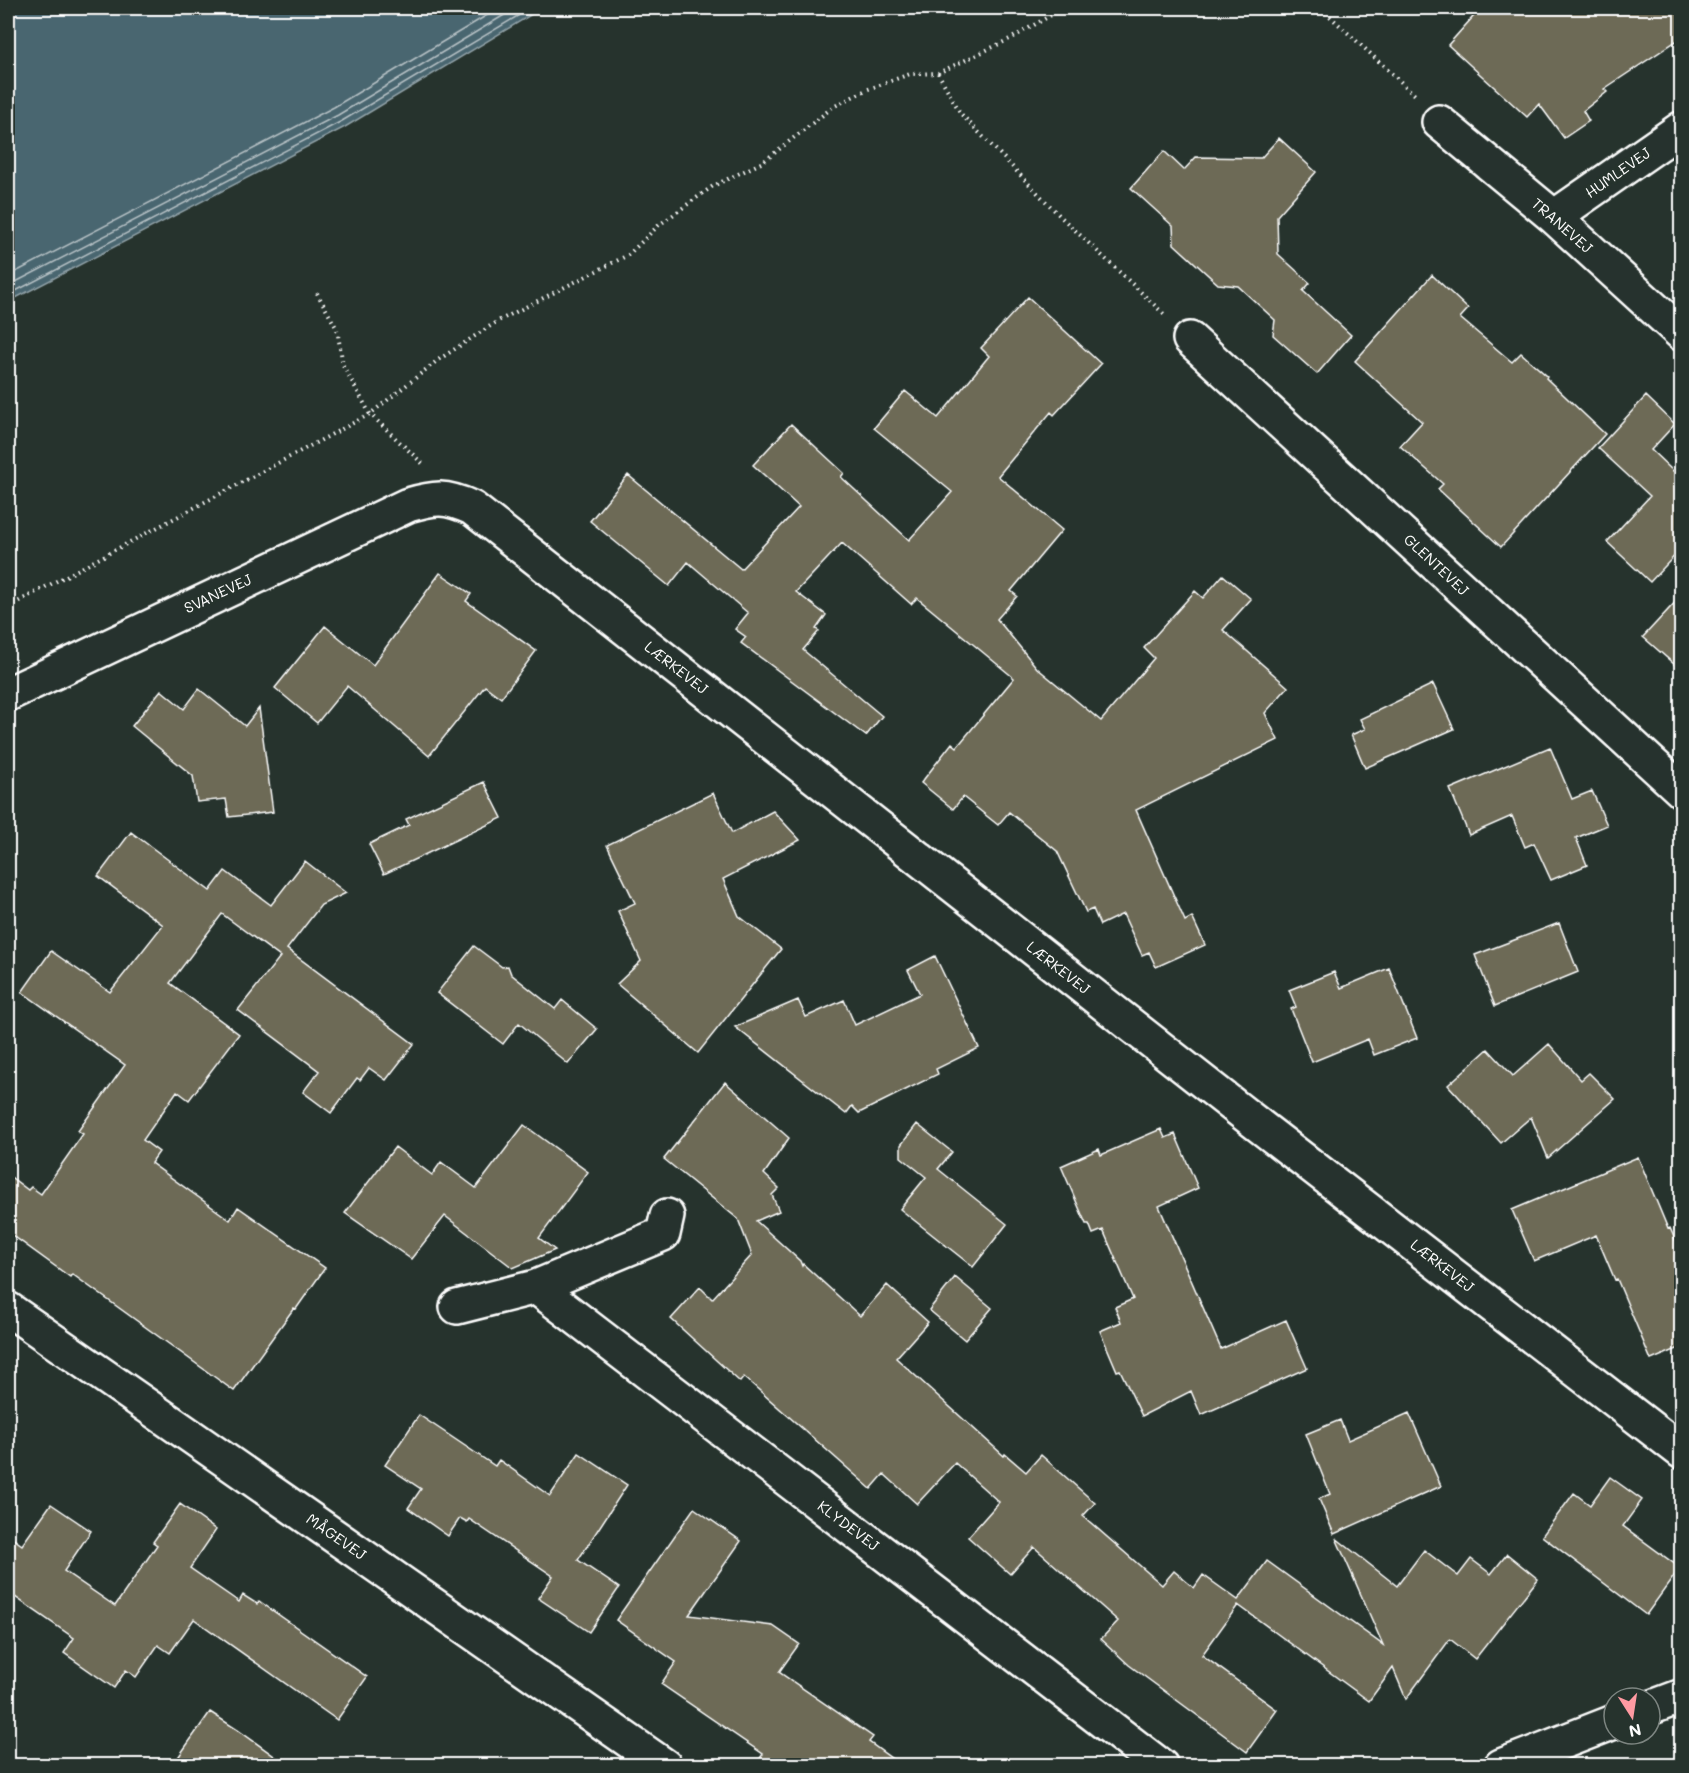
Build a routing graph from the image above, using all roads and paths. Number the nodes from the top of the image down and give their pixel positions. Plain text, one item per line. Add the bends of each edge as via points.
1 (1063, 8) edge
2 (1321, 8) edge
3 (938, 73) junction
4 (1439, 122) joint
5 (1682, 128) edge
6 (1554, 217) junction
7 (317, 293) dead end
8 (1682, 334) edge
9 (1190, 339) joint
10 (370, 414) junction
11 (429, 499) junction
12 (8, 607) edge
13 (8, 694) edge
14 (1682, 791) edge
15 (667, 1216) dead end
16 (536, 1287) junction
17 (457, 1307) dead end
18 (8, 1309) edge
19 (1682, 1452) edge
20 (1682, 1696) edge
21 (1662, 1704) edge
22 (1602, 1727) edge
23 (665, 1766) edge
24 (1161, 1766) edge
25 (1501, 1766) edge

1 - 3 path via 1012,38
2 - 4 path via 1431,109
3 - 9 path via 961,114 1061,217
3 - 10 path via 910,74 833,107 763,162 713,186 659,225 628,255 498,321 438,360
4 - 6 street, TRANEVEJ
5 - 6 street, HUMLEVEJ
6 - 8 street, TRANEVEJ
7 - 10 path via 337,329 343,365
9 - 14 street, GLENTEVEJ
10 - 11 path via 426,467
10 - 12 path
11 - 13 street, SVANEVEJ via 388,513
11 - 19 street, LÆRKEVEJ via 458,501 472,508
15 - 16 street via 663,1234
16 - 17 street
16 - 24 street, KLYDEVEJ
18 - 23 street, MÅGEVEJ
20 - 21 street
22 - 25 street

